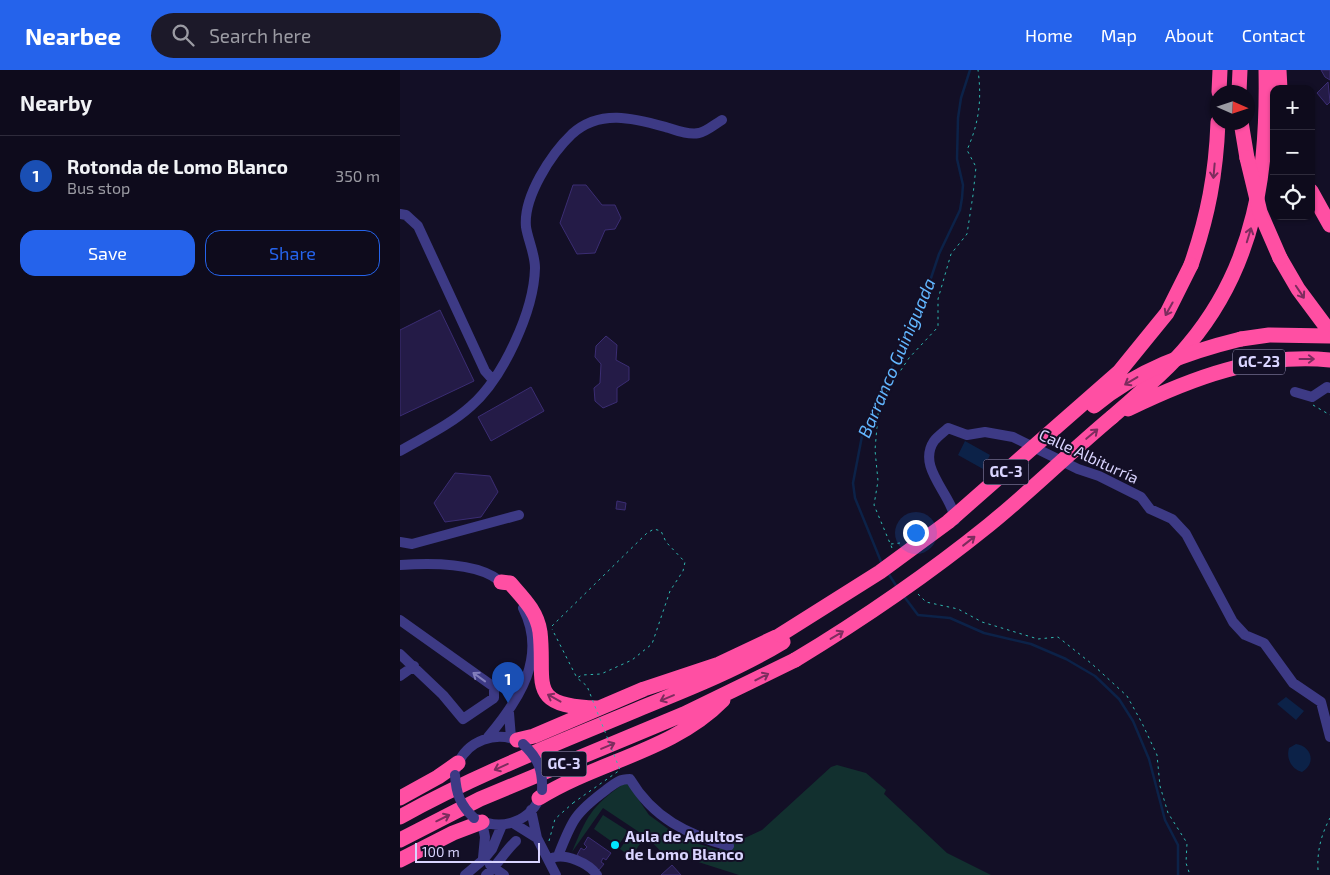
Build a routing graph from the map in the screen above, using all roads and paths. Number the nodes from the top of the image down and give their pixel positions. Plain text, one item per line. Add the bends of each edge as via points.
1 (978, 70) edge
2 (1220, 70) edge
3 (1240, 70) edge
4 (1266, 70) edge
5 (1279, 70) edge
6 (1219, 85) edge
7 (1239, 85) edge
8 (1280, 85) edge
9 (722, 120) dead end
10 (1217, 130) edge
11 (1242, 130) edge
12 (1315, 198) edge
13 (400, 214) edge
14 (1330, 225) edge
15 (1328, 331) edge
16 (1330, 360) edge
17 (493, 380) junction
18 (1330, 388) edge
19 (1295, 392) dead end
20 (1312, 397) junction
21 (1330, 415) edge
22 (1112, 417) junction
23 (400, 451) edge
24 (519, 515) dead end
25 (918, 541) dead end
26 (400, 542) edge
27 (894, 553) dead end
28 (400, 565) edge
29 (501, 582) junction
30 (914, 590) dead end
31 (400, 620) edge
32 (551, 627) dead end
33 (782, 639) junction
34 (400, 654) edge
35 (414, 666) junction
36 (400, 676) edge
37 (730, 694) junction
38 (601, 708) junction
39 (509, 713) junction
40 (488, 737) junction
41 (1330, 737) edge
42 (517, 741) junction
43 (457, 769) junction
44 (400, 798) edge
45 (538, 799) junction
46 (400, 817) edge
47 (1330, 818) edge
48 (478, 820) junction
49 (513, 822) junction
50 (502, 825) junction
51 (537, 838) junction
52 (400, 840) edge
53 (516, 841) dead end
54 (729, 846) dead end
55 (543, 849) junction
56 (553, 857) junction
57 (400, 860) edge
58 (483, 860) junction
59 (1318, 870) dead end
60 (490, 872) edge
61 (465, 875) edge
62 (504, 875) edge
63 (556, 875) edge
64 (597, 875) edge
65 (1190, 875) edge

1 - 27 path via 977,126 967,150 976,167 967,234 951,254 938,299 938,327 910,358 879,403 875,450 878,481 874,505
2 - 6 highway
3 - 7 highway
22 -> 4 highway, GC-3, bridge via 1188,345 1210,316 1230,280 1249,236 1259,192 1267,112
5 - 8 highway
9 - 17 street via 700,134 631,118 603,118 572,134 555,154 527,204 526,226 535,266 532,290 524,319
10 -> 33 highway, GC-3, bridge via 1213,187 1205,224 1190,265 1167,313 1120,372 948,522
11 -> 15 highway, bridge via 1260,212 1280,258
12 - 14 highway
13 - 17 street via 418,226 484,371
15 -> 33 highway, GC-23, bridge via 1269,335 1203,348 1134,378 1104,398 955,528 822,620
22 -> 16 highway, GC-23 via 1191,380 1256,362
17 - 23 street via 456,418
18 - 20 street
19 - 20 street
20 - 21 path via 1313,407
37 -> 22 highway, GC-3, bridge via 795,660 909,588 990,524
24 - 26 street via 412,544
25 - 41 street, Calle Albiturría via 956,521 952,506 934,477 930,458 934,442 948,428 967,435 985,432 1013,437 1099,476 1141,497 1150,509 1172,519 1186,534 1233,622 1245,635 1264,644 1293,683 1321,702
28 - 29 street via 456,566 482,572
38 -> 29 highway via 570,706 548,696 541,686 540,631 532,608 510,583
29 - 39 street via 518,600 528,619 533,639 530,670
30 - 65 path via 926,602 958,608 982,622 1038,639 1058,637 1127,696 1157,755 1160,786 1168,813 1187,844 1186,863
35 -> 31 street via 463,719 494,698 494,687
32 - 55 path, bridge via 647,533 661,531 666,542 685,562 670,591 652,644 632,660 601,674 577,678 587,686 620,770 554,819 549,843
33 - 38 highway
33 -> 46 highway, GC-3 via 758,657 712,679 529,754
34 - 35 street
35 - 36 street
37 - 45 highway via 706,717 674,737 562,785
52 -> 37 highway, GC-3 via 480,799
38 - 42 highway
39 - 40 street
39 - 42 street
40 - 42 street
40 - 43 street via 474,744
42 - 45 street, bridge via 534,753 539,763 543,775
43 - 44 highway
43 - 48 street, bridge via 456,793 465,810
45 - 49 street
45 - 51 street
47 - 59 path via 1322,833 1317,855
48 - 50 street
48 - 57 highway
48 - 58 street via 485,837
49 - 50 street
49 - 51 street
50 - 58 street via 492,849
51 - 55 street
53 - 60 street
54 - 56 street via 686,832 656,813 630,780 621,779 582,808
55 - 56 street
56 - 63 street
56 - 64 street via 576,860
58 - 60 street
58 - 61 street
60 - 62 street

